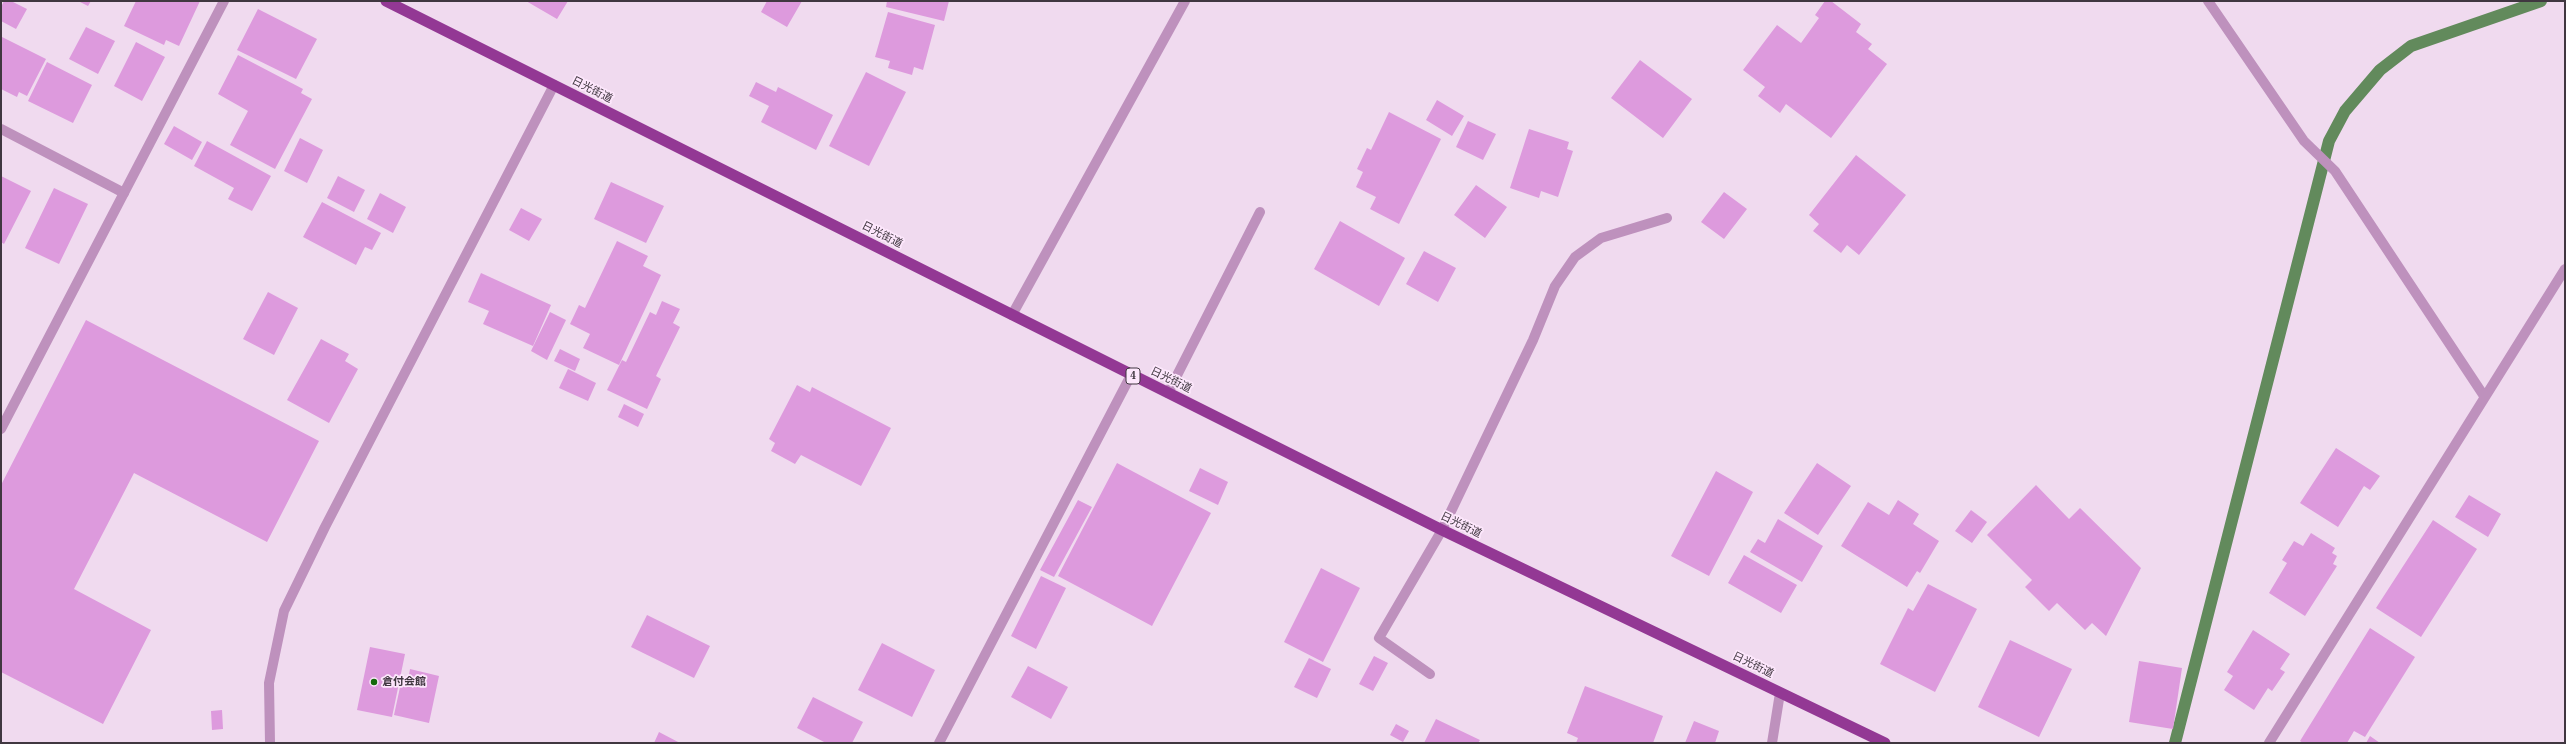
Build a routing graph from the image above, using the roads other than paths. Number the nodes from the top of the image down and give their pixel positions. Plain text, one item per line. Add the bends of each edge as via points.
1 (224, 1) edge
2 (386, 1) edge
3 (1185, 1) edge
4 (2208, 1) edge
5 (554, 86) junction
6 (1, 129) edge
7 (124, 193) junction
8 (1260, 212) dead end
9 (1667, 218) dead end
10 (2565, 269) edge
11 (1012, 315) junction
12 (1131, 375) junction
13 (1168, 393) junction
14 (2484, 396) junction
15 (1, 429) edge
16 (1442, 530) junction
17 (1430, 674) dead end
18 (1780, 692) junction
19 (270, 743) edge
20 (939, 743) edge
21 (1772, 743) edge
22 (1885, 743) edge
23 (2269, 743) edge

1 - 7 street
2 - 5 highway, 日光街道 / 4
3 - 11 street
4 - 14 street via 2304,141 2335,171
5 - 11 highway, 日光街道 / 4
5 - 19 street via 284,610 269,683
6 - 7 street
7 - 15 street
8 - 13 street
9 - 16 street via 1601,238 1575,257 1555,286 1533,340
10 - 14 street
11 - 12 highway, 日光街道 / 4
12 - 13 highway, 日光街道 / 4
12 - 20 street
13 - 16 highway, 日光街道 / 4
14 - 23 street
16 - 17 street via 1379,638
16 - 18 highway, 日光街道 / 4
18 - 21 street
18 - 22 highway, 日光街道 / 4

